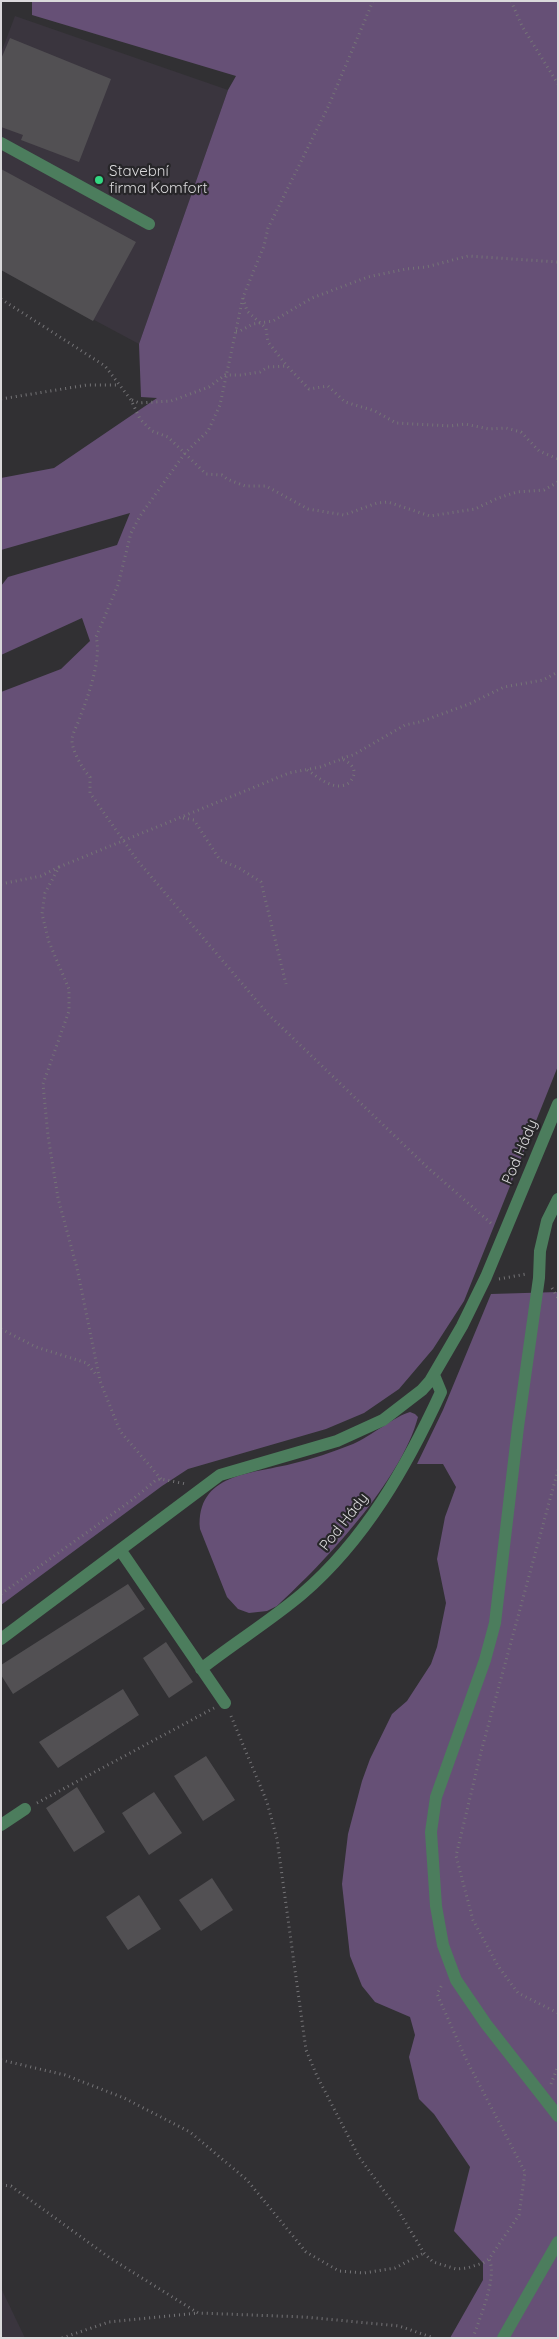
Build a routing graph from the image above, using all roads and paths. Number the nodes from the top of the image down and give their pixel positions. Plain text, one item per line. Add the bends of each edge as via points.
1 (373, 1) edge
2 (511, 1) edge
3 (558, 72) edge
4 (555, 78) junction
5 (558, 84) edge
6 (1, 143) edge
7 (149, 224) dead end
8 (558, 262) edge
9 (243, 297) junction
10 (1, 299) edge
11 (261, 322) junction
12 (236, 331) junction
13 (287, 366) junction
14 (225, 375) junction
15 (118, 385) junction
16 (1, 399) edge
17 (131, 400) junction
18 (185, 453) junction
19 (558, 460) edge
20 (558, 482) edge
21 (558, 672) edge
22 (342, 758) junction
23 (306, 770) junction
24 (182, 818) junction
25 (123, 840) junction
26 (59, 867) junction
27 (1, 884) edge
28 (286, 984) dead end
29 (558, 1104) edge
30 (558, 1199) edge
31 (506, 1229) junction
32 (486, 1277) junction
33 (539, 1278) junction
34 (1, 1329) edge
35 (434, 1375) junction
36 (100, 1381) junction
37 (558, 1470) edge
38 (161, 1479) junction
39 (204, 1486) junction
40 (121, 1551) junction
41 (1, 1594) edge
42 (1, 1639) edge
43 (201, 1669) junction
44 (225, 1703) junction
45 (25, 1809) joint
46 (1, 1825) edge
47 (456, 1980) junction
48 (558, 2013) edge
49 (1, 2060) edge
50 (558, 2116) edge
51 (1, 2185) edge
52 (558, 2242) edge
53 (424, 2252) junction
54 (488, 2259) junction
55 (198, 2313) junction
56 (62, 2338) edge
57 (434, 2338) edge
58 (473, 2338) edge
59 (503, 2338) edge

1 - 9 path via 329,105 271,222
2 - 4 path via 522,26
3 - 4 path
4 - 5 path
6 - 7 street
8 - 11 path via 461,257 368,277 312,298 273,321
9 - 11 path via 247,311
9 - 12 path
10 - 15 path via 92,356 105,366
11 - 12 path
11 - 13 path via 266,328 268,342
12 - 14 path
13 - 14 path
13 - 19 path via 309,389 328,386 345,402 375,411 396,423 506,428 521,432 539,451
14 - 17 path via 209,387 171,401 138,403
14 - 18 path via 220,405 208,431
15 - 16 path via 87,385
15 - 17 path
17 - 18 path via 140,419 152,431 168,437
18 - 20 path via 209,475 222,475 245,486 266,486 308,509 337,515 388,502 430,516 475,509 498,498 517,492 544,490
18 - 25 path via 155,492 131,533 118,585 96,637 98,654 88,698 71,740 80,766 90,777 90,792
21 - 22 path via 543,680 504,687 469,704 420,722 405,724 353,755
22 - 23 path
22 - 23 path via 354,768 352,779 344,786 333,786
23 - 24 path via 289,773
24 - 25 path
24 - 28 path via 194,820 220,860 261,882
25 - 26 path
25 - 31 path via 268,1014 491,1225
26 - 27 path via 41,876
26 - 36 path via 45,893 42,914 49,942 68,989 70,1011 43,1084 58,1198 77,1268
29 - 31 street, Pod Hády
30 - 33 street via 547,1221 540,1251
31 - 32 street, Pod Hády
32 - 33 path via 506,1280 522,1274
32 - 35 street, Pod Hády
33 - 47 street via 495,1623 436,1798 431,1832 436,1906 443,1945
34 - 36 path via 36,1347 87,1363
35 - 39 street, Pod Hády via 411,1400 371,1427 322,1446 228,1471
35 - 43 street, Pod Hády via 441,1392 425,1426 404,1468 353,1540 303,1593
36 - 38 path via 120,1431
37 - 48 path via 456,1856 473,1920 498,1966 518,1993
38 - 39 path
38 - 41 path
39 - 40 street, Pod Hády
40 - 42 street, Pod Hády
40 - 43 street
43 - 44 street
44 - 45 path
44 - 53 path via 267,1802 277,1839 306,2050 359,2157
45 - 46 street
47 - 50 street
47 - 54 path via 444,1982 436,1994 525,2172 519,2216
49 - 53 path via 65,2075 124,2098 190,2132 246,2180 306,2252 339,2271 395,2268
51 - 55 path via 11,2186 110,2258
52 - 59 street
53 - 54 path via 433,2262 456,2269
54 - 58 path via 492,2266 491,2279
55 - 56 path via 109,2322
55 - 57 path via 305,2317 399,2326

